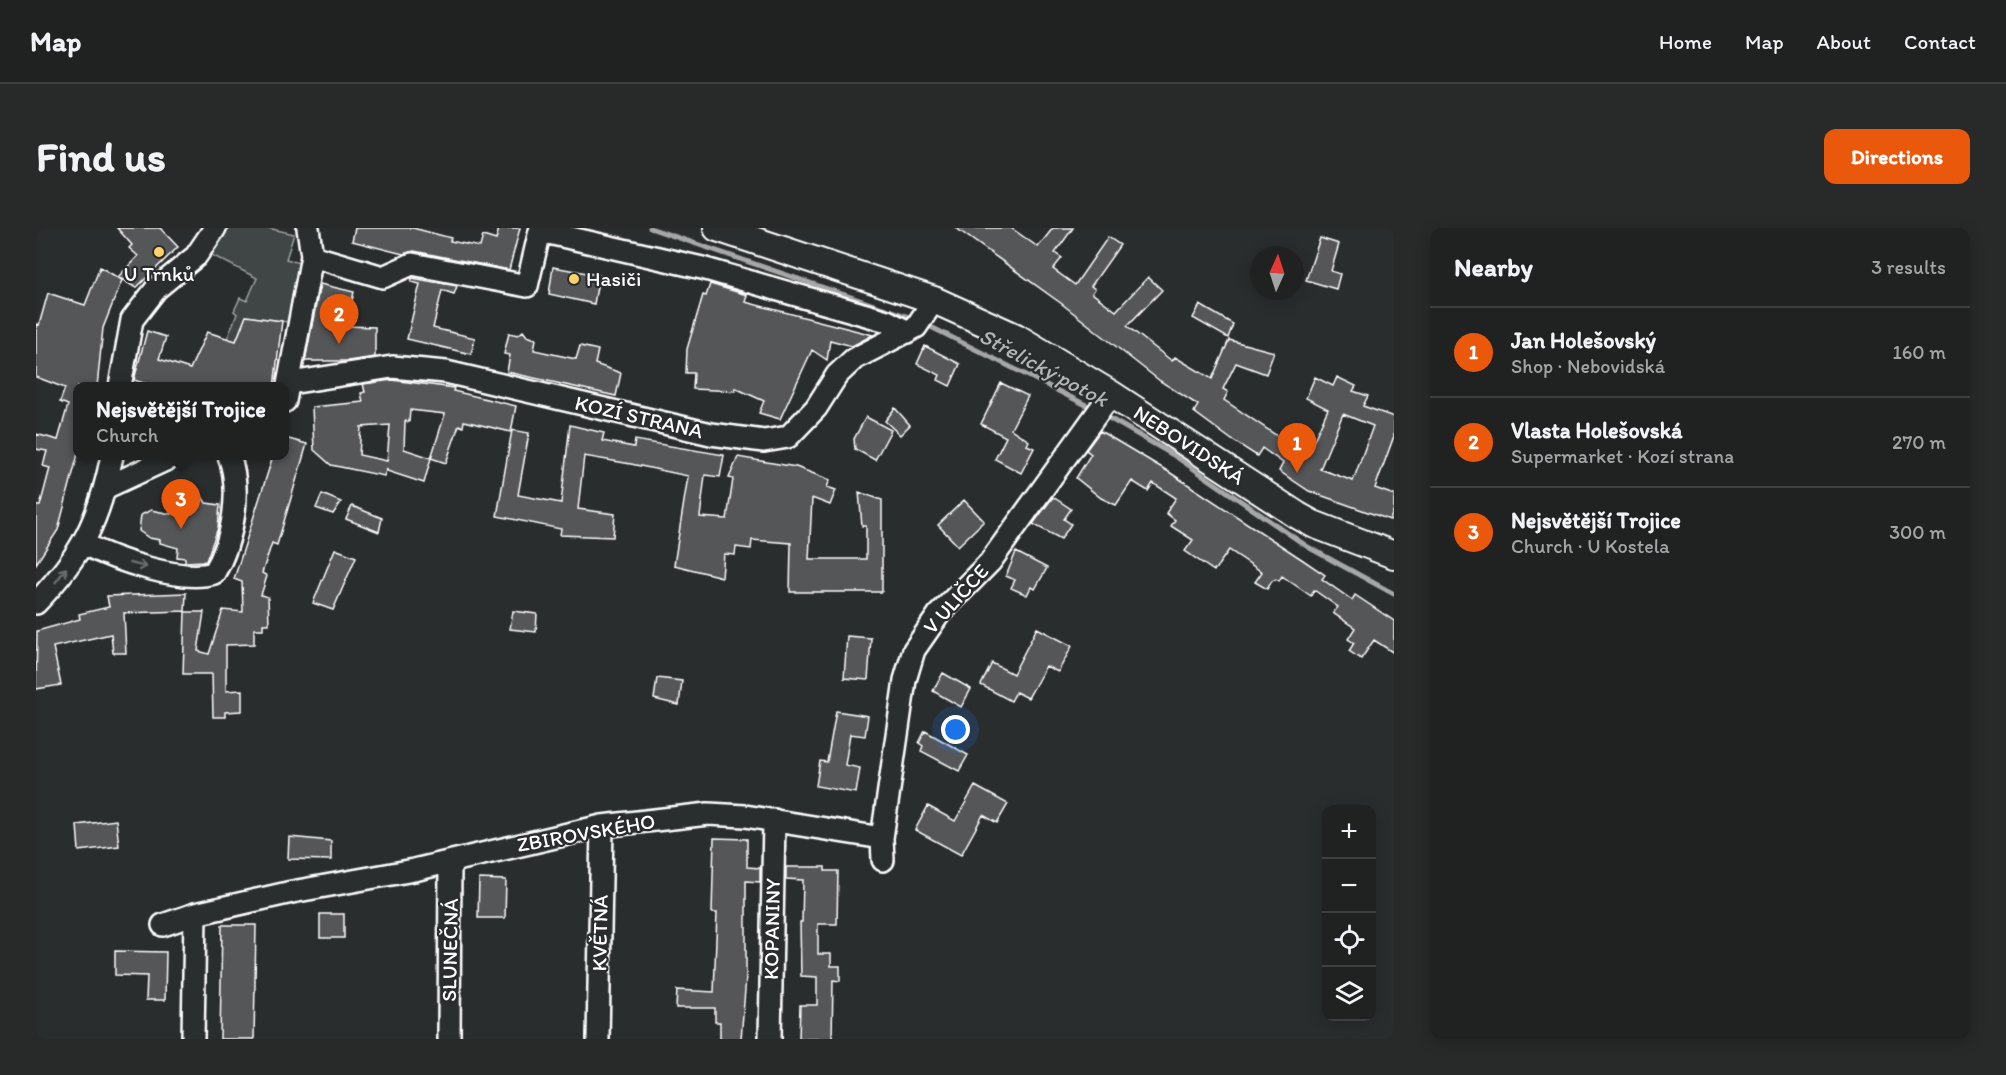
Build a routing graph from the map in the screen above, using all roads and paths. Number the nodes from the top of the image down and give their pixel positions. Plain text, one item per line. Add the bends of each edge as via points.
1 (214, 228) edge
2 (308, 228) edge
3 (717, 228) edge
4 (312, 256) junction
5 (920, 318) junction
6 (121, 382) edge
7 (289, 382) edge
8 (289, 392) edge
9 (1111, 394) junction
10 (111, 460) edge
11 (165, 460) edge
12 (231, 460) edge
13 (105, 488) junction
14 (84, 544) junction
15 (1394, 555) edge
16 (36, 603) edge
17 (774, 820) junction
18 (602, 826) junction
19 (882, 838) junction
20 (883, 860) dead end
21 (450, 862) junction
22 (195, 914) junction
23 (163, 925) dead end
24 (193, 1039) edge
25 (448, 1039) edge
26 (598, 1039) edge
27 (770, 1039) edge

1 - 6 street via 196,256 156,289 132,320
2 - 4 street
3 - 5 street, NEBOVIDSKÁ
4 - 5 street, NEBOVIDSKÁ via 383,277 412,264 527,286 540,231 702,268 887,321
4 - 7 street
5 - 8 street, KOZÍ STRANA via 854,359 837,375 816,408 788,436 764,441 711,434 446,372 414,368 392,367
5 - 9 street, NEBOVIDSKÁ via 1017,337
9 - 15 street, NEBOVIDSKÁ via 1297,515
9 - 19 street, V ULIČCE via 990,562 939,614 914,650 905,680
10 - 13 street
11 - 13 street
14 -> 12 street via 116,560 201,577 214,573 224,556 231,526 234,489
13 - 14 street
16 -> 14 street
17 - 18 street, ZBIROVSKÉHO via 708,814
17 - 19 street, ZBIROVSKÉHO
17 - 27 street, KOPANINY
18 - 21 street, ZBIROVSKÉHO
18 - 26 street, KVĚTNÁ
19 - 20 street, V ULIČCE
21 - 22 street, ZBIROVSKÉHO
21 - 25 street, SLUNEČNÁ
22 - 23 street, ZBIROVSKÉHO
22 - 24 street

